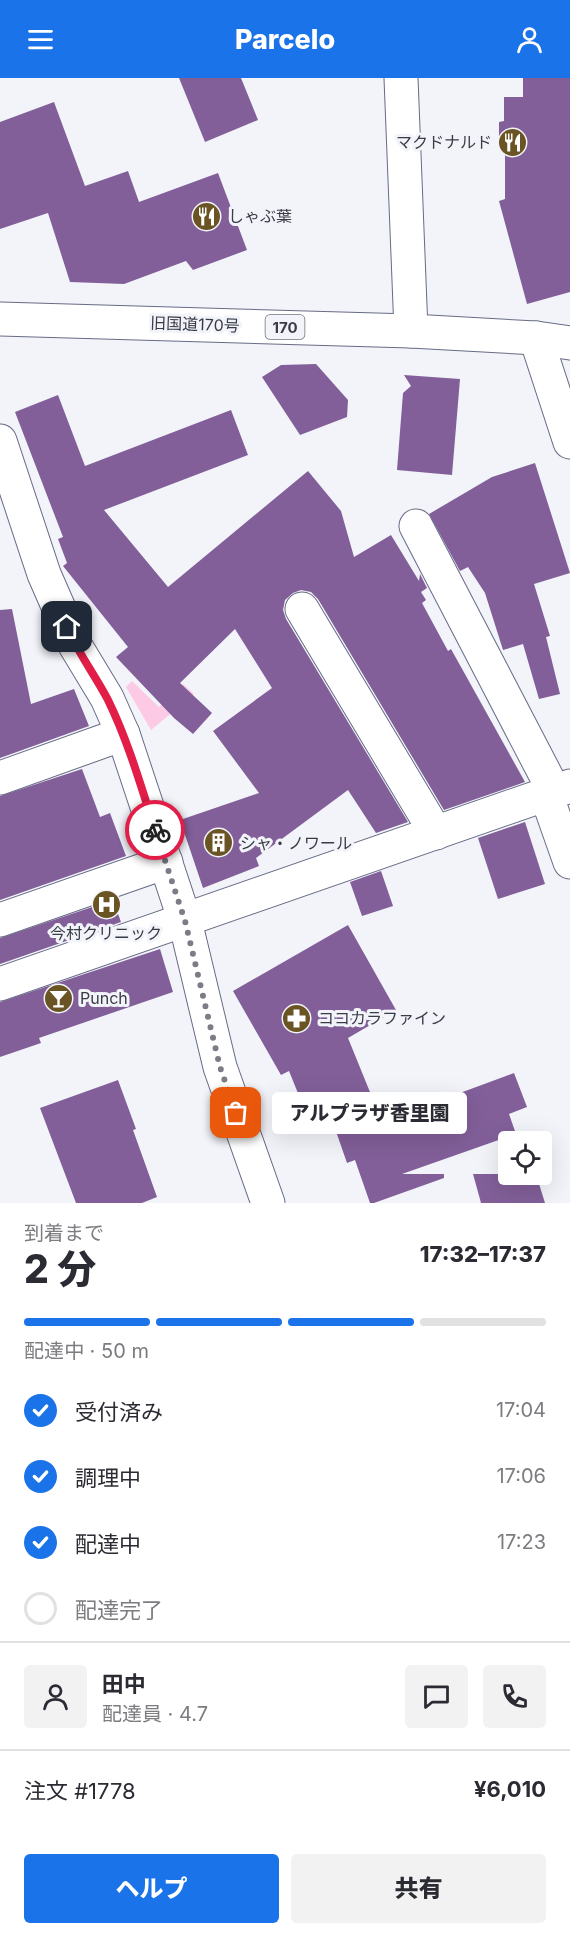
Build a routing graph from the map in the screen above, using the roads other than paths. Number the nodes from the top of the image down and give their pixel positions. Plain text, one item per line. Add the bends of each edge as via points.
1 (401, 78) edge
2 (0, 319) edge
3 (411, 331) junction
4 (536, 338) junction
5 (570, 343) edge
6 (0, 441) edge
7 (570, 442) edge
8 (416, 526) dead end
9 (302, 609) dead end
10 (123, 734) junction
11 (0, 778) edge
12 (557, 791) edge
13 (436, 833) junction
14 (166, 862) junction
15 (570, 862) edge
16 (0, 920) edge
17 (185, 921) junction
18 (0, 984) edge
19 (268, 1203) edge

1 - 3 main road
2 - 3 main road, 旧国道170号 / 170
3 - 4 main road, 旧国道170号 / 170
4 - 5 main road, 旧国道170号 / 170
4 - 7 main road
6 - 10 main road via 44,574 75,645 107,698
8 - 12 main road
9 - 13 main road
10 - 11 main road
10 - 14 main road
12 - 13 main road
12 - 15 main road
13 - 17 main road
14 - 16 main road
14 - 17 main road
17 - 18 main road
17 - 19 main road via 220,1067

